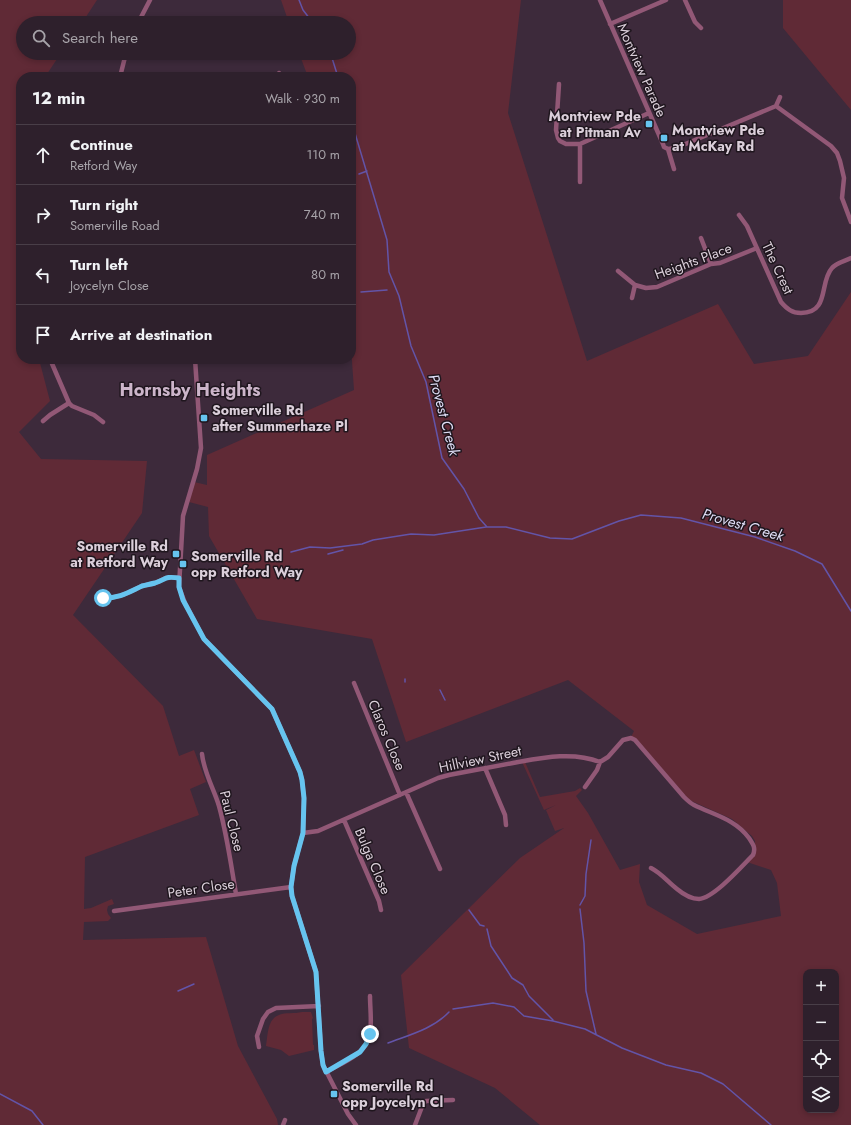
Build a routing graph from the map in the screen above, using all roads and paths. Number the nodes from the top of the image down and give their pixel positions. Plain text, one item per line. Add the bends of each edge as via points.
1 (150, 0) edge
2 (600, 0) edge
3 (666, 0) edge
4 (685, 0) edge
5 (142, 16) edge
6 (610, 24) junction
7 (701, 28) dead end
8 (124, 60) edge
9 (121, 72) edge
10 (559, 84) dead end
11 (780, 97) dead end
12 (776, 106) junction
13 (649, 113) junction
14 (580, 144) junction
15 (668, 149) junction
16 (674, 169) dead end
17 (580, 182) dead end
18 (739, 215) dead end
19 (851, 222) edge
20 (701, 238) dead end
21 (757, 248) junction
22 (851, 258) edge
23 (711, 264) junction
24 (618, 271) dead end
25 (635, 285) junction
26 (632, 298) dead end
27 (52, 364) edge
28 (195, 364) edge
29 (69, 403) junction
30 (44, 420) dead end
31 (103, 422) dead end
32 (179, 578) junction
33 (103, 598) dead end
34 (354, 683) dead end
35 (202, 754) dead end
36 (600, 762) junction
37 (485, 768) junction
38 (585, 787) dead end
39 (406, 792) junction
40 (400, 795) junction
41 (344, 820) junction
42 (506, 825) dead end
43 (303, 833) junction
44 (651, 868) dead end
45 (440, 870) dead end
46 (291, 887) junction
47 (236, 894) junction
48 (381, 910) dead end
49 (114, 911) dead end
50 (370, 996) dead end
51 (319, 1006) junction
52 (259, 1047) dead end
53 (326, 1072) junction
54 (453, 1100) dead end
55 (356, 1125) edge
56 (415, 1125) edge

1 - 5 street
2 - 6 street, Montview Parade
3 - 6 street
4 - 7 street via 695,22
6 - 13 street, Montview Parade
8 - 9 street
10 - 14 street via 556,130 558,138 566,144
11 - 12 street
12 - 15 street via 676,148
12 - 19 street via 837,153 844,178 842,198
13 - 14 street
13 - 15 street, Montview Parade via 662,144
14 - 17 street
15 - 16 street, Montview Parade
18 - 21 street, The Crest
20 - 23 street
21 - 22 street, The Crest via 781,302 794,313 814,310 822,300 831,268
21 - 23 street, Heights Place via 720,263
23 - 25 street, Heights Place via 657,287
24 - 25 street
25 - 26 street
27 - 29 street
28 - 32 street via 201,448 183,516
29 - 30 street
29 - 31 street
32 - 33 street via 166,577 126,595
32 - 43 street via 183,600 204,639 266,702 277,717 302,780
34 - 40 street, Claros Close
35 - 47 street, Paul Close via 203,765 219,804 227,835
36 - 37 street, Hillview Street via 561,756
36 - 38 street
36 - 44 street via 623,740 635,740 684,797 692,804 731,821 745,832 755,850 753,855 706,898 689,897
37 - 39 street, Hillview Street via 438,778
37 - 42 street via 505,815
39 - 40 street, Hillview Street
39 - 45 street
40 - 41 street, Hillview Street
41 - 43 street, Hillview Street via 318,831
41 - 48 street, Bulga Close
43 - 46 street
46 - 47 street, Peter Close
46 - 51 street via 316,972
47 - 49 street, Peter Close
50 - 53 street via 370,1034 366,1044 360,1052
51 - 52 street via 276,1008 268,1012 257,1036
51 - 53 street via 321,1051
53 - 55 street
54 - 56 street via 426,1101

